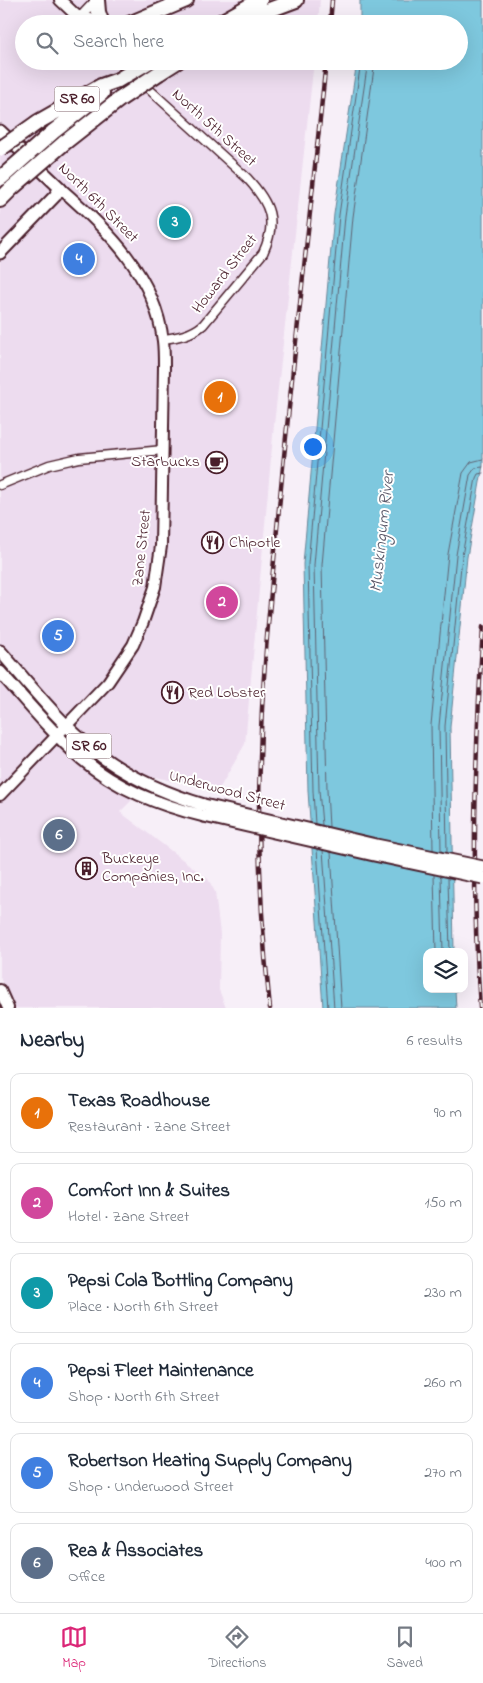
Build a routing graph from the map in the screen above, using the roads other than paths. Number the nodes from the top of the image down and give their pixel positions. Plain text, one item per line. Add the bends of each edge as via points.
1 (60, 0) edge
2 (97, 0) edge
3 (186, 0) edge
4 (260, 0) edge
5 (296, 0) edge
6 (74, 15) edge
7 (85, 15) edge
8 (99, 15) edge
9 (150, 15) edge
10 (233, 15) edge
11 (258, 15) edge
12 (128, 70) edge
13 (135, 70) edge
14 (164, 70) edge
15 (118, 80) junction
16 (0, 131) edge
17 (0, 149) edge
18 (0, 179) edge
19 (60, 188) junction
20 (0, 200) edge
21 (271, 228) joint
22 (0, 253) edge
23 (163, 340) junction
24 (163, 450) junction
25 (0, 485) edge
26 (0, 651) edge
27 (0, 672) edge
28 (67, 725) junction
29 (57, 734) junction
30 (0, 795) edge
31 (204, 811) junction
32 (375, 850) junction
33 (483, 867) edge
34 (483, 878) edge
35 (0, 990) edge
36 (8, 1008) edge

1 - 6 main road
2 - 7 street
2 - 8 highway
3 - 9 highway
4 - 10 highway
5 - 11 highway
12 - 21 street, North 5th Street via 262,194
13 - 15 highway, bridge
14 - 20 highway, bridge via 64,143
15 - 17 highway, SR 60, bridge via 101,86 38,122
15 - 18 highway, bridge
16 - 19 main road, North 6th Street
19 - 22 main road
19 - 23 main road, North 6th Street via 121,246 144,280
21 - 23 street, Howard Street via 263,253 203,325 186,336
23 - 24 main road, Zane Street
24 - 25 street via 72,459
24 - 28 main road, Zane Street via 161,546 150,605 123,661 101,690
26 - 28 main road, Underwood Street / SR 60
27 - 29 main road, Underwood Street / SR 60
28 - 29 main road, Zane Street
28 - 31 main road, Underwood Street / SR 60 via 92,749 135,777
29 - 30 main road, Zane Street
29 - 31 main road, Underwood Street / SR 60 via 81,758 117,783 158,803
31 - 32 main road, Underwood Street / SR 60, bridge
32 - 33 main road, SR 60, bridge
32 - 34 main road, SR 60, bridge
35 - 36 main road

